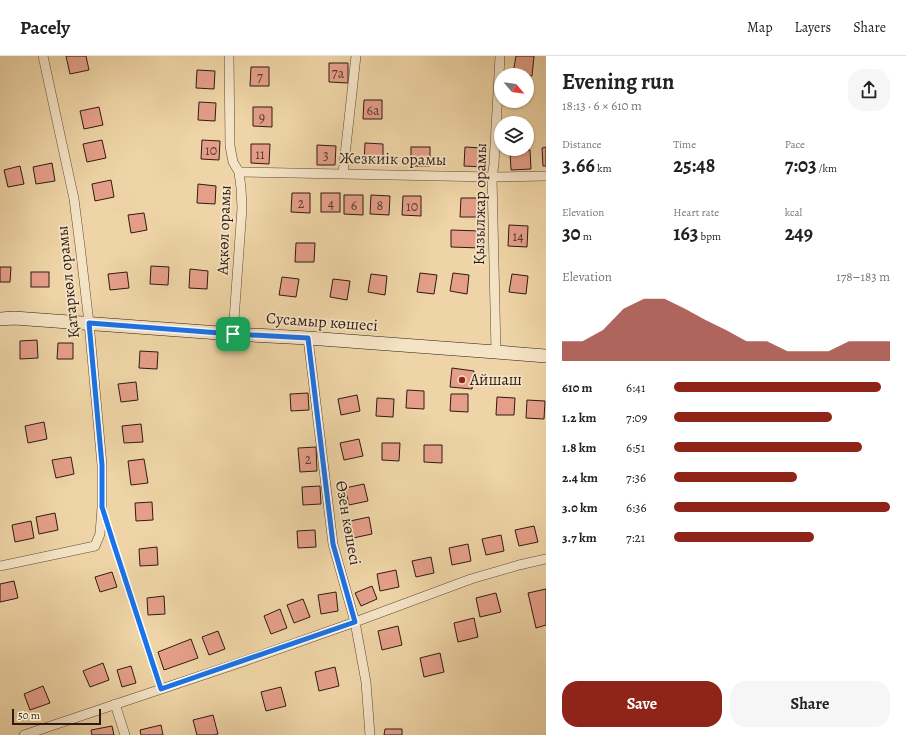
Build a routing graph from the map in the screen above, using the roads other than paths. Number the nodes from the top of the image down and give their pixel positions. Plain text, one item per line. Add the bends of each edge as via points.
1 (43, 56) edge
2 (229, 56) edge
3 (356, 56) edge
4 (500, 56) edge
5 (240, 172) junction
6 (343, 173) junction
7 (546, 176) edge
8 (492, 177) junction
9 (0, 318) edge
10 (89, 323) junction
11 (233, 334) junction
12 (308, 338) junction
13 (496, 352) junction
14 (546, 356) edge
15 (102, 507) junction
16 (546, 558) edge
17 (0, 566) edge
18 (355, 622) junction
19 (161, 689) junction
20 (115, 704) junction
21 (24, 735) edge
22 (125, 735) edge
23 (370, 735) edge

1 - 10 street, Қатаркөл орамы via 74,199
2 - 5 street, Ақкөл орамы via 230,146 233,162
3 - 6 street
4 - 8 street, Қызылжар орамы
5 - 6 street, Жезкиік орамы
5 - 11 street, Ақкөл орамы via 242,208
6 - 8 street, Жезкиік орамы
7 - 8 street, Жезкиік орамы
8 - 13 street, Қызылжар орамы
9 - 10 main road, Сусамыр көшесі
10 - 11 main road, Сусамыр көшесі
10 - 15 street, Қатаркөл орамы via 102,465
11 - 12 main road, Сусамыр көшесі
12 - 13 main road, Сусамыр көшесі
12 - 18 street, Өзен көшесі via 333,544
13 - 14 main road, Сусамыр көшесі
15 - 17 street, Қатаркөл орамы via 100,534 95,546
15 - 19 lane
16 - 18 street via 471,579
18 - 19 street
18 - 23 street, Өзен көшесі via 366,682
19 - 20 street
20 - 21 street
20 - 22 street

